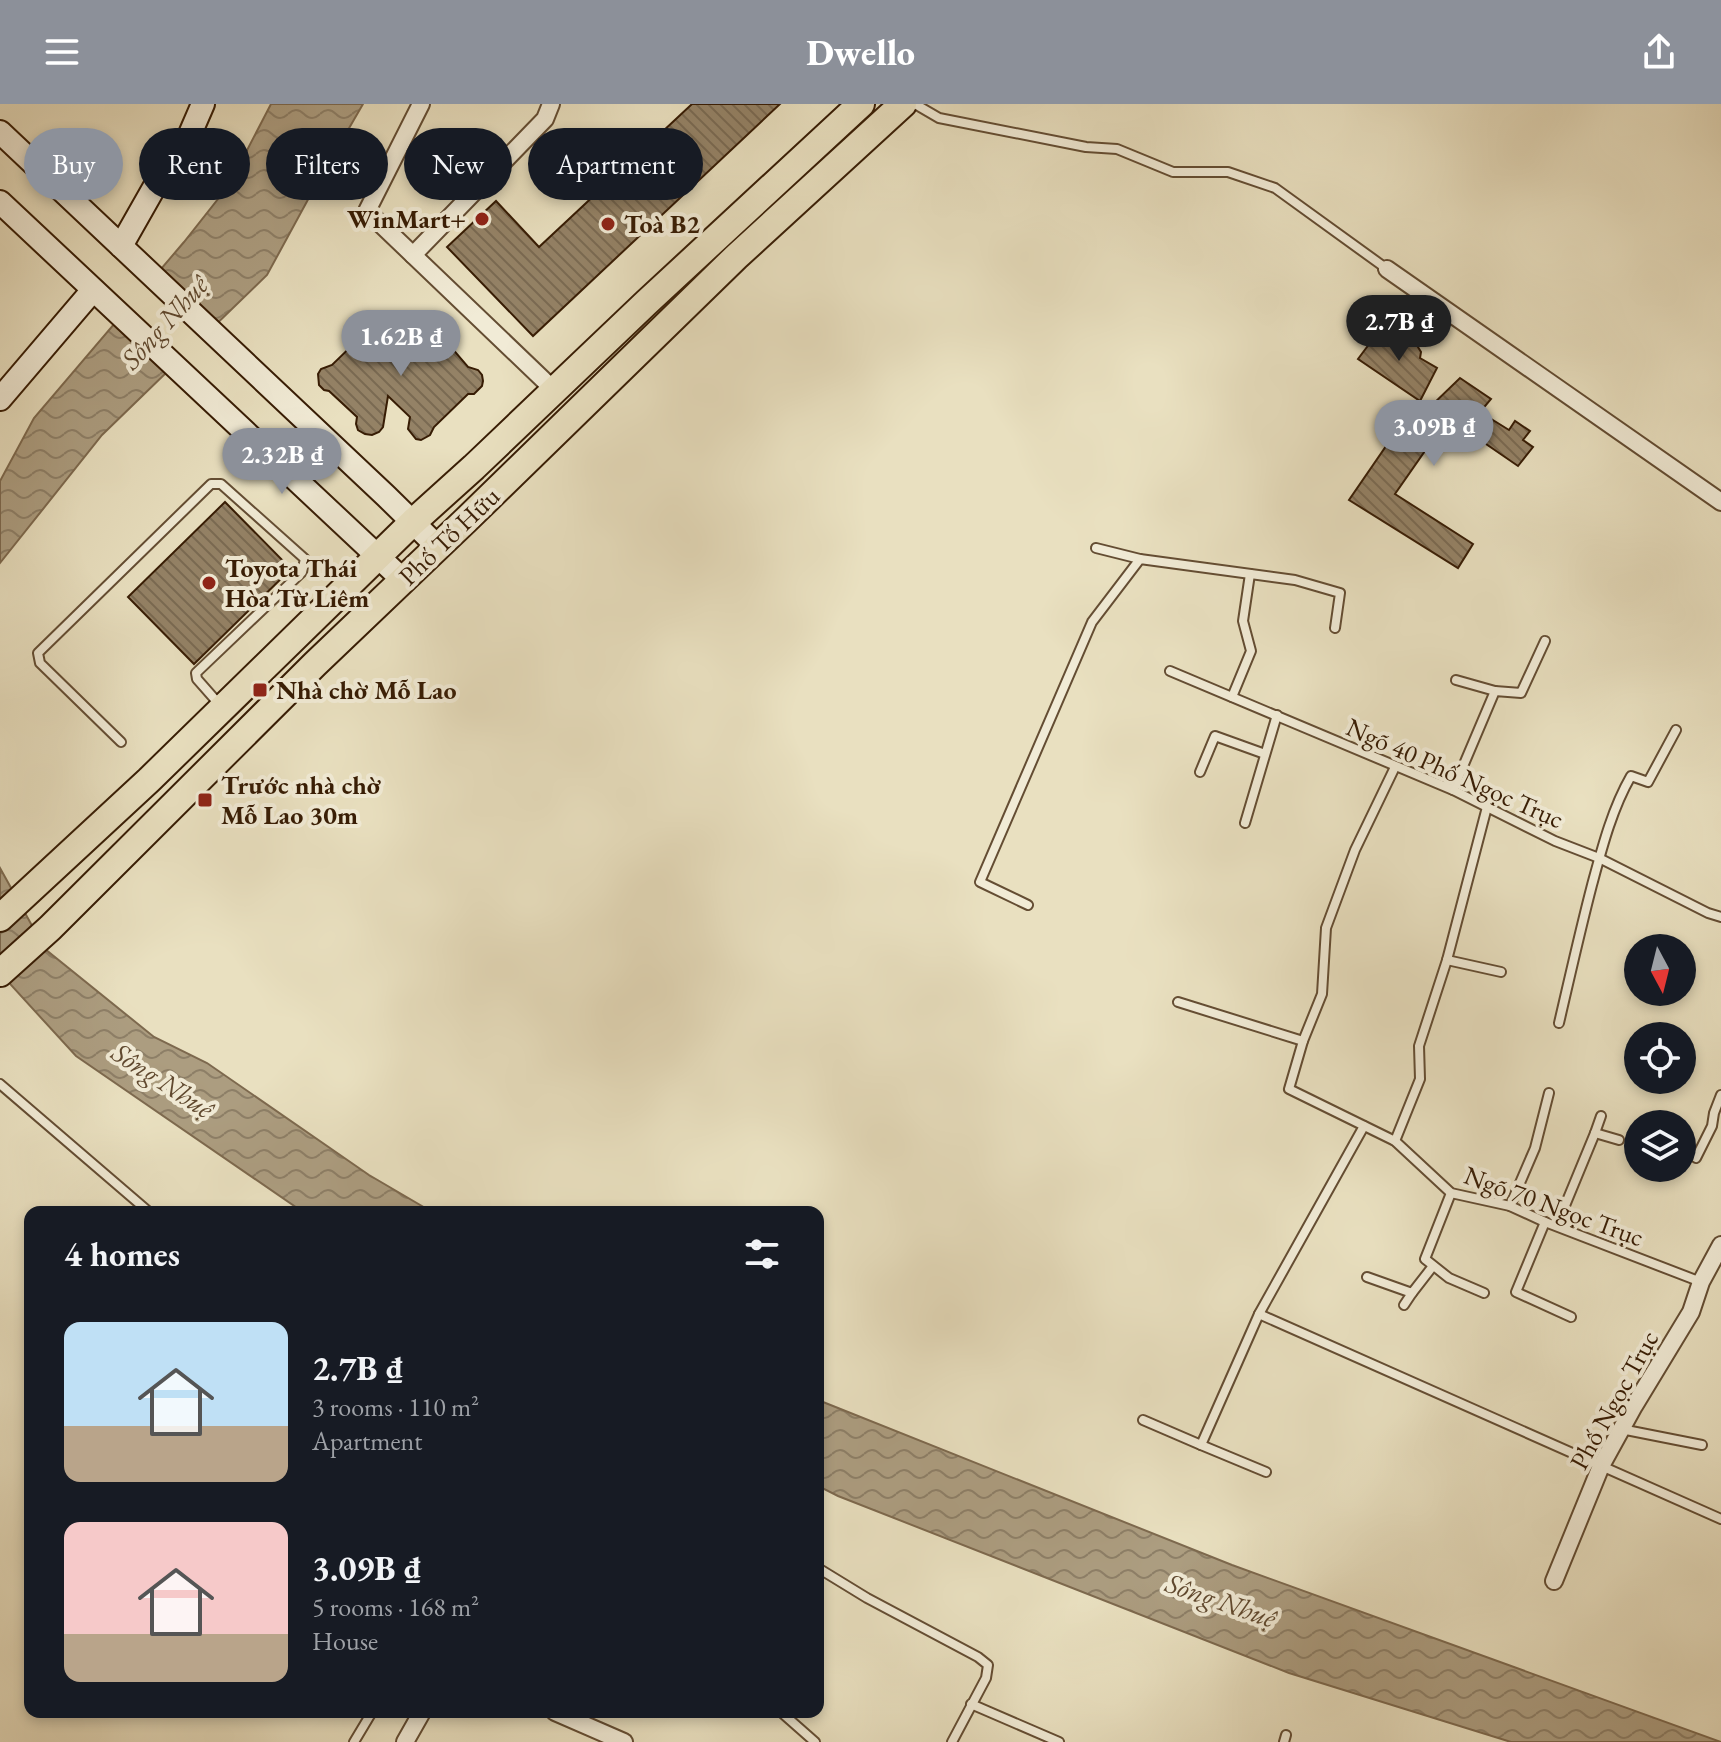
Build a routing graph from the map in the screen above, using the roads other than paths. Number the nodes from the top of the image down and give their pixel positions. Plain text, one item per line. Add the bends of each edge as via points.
1 (203, 104) edge
2 (421, 104) edge
3 (551, 104) edge
4 (861, 104) edge
5 (903, 104) edge
6 (915, 104) edge
7 (0, 132) edge
8 (0, 202) edge
9 (121, 246) junction
10 (413, 255) junction
11 (1387, 269) joint
12 (93, 290) junction
13 (646, 303) junction
14 (669, 322) junction
15 (554, 390) junction
16 (0, 399) edge
17 (1721, 502) edge
18 (413, 522) junction
19 (438, 547) junction
20 (1096, 548) dead end
21 (378, 555) junction
22 (1140, 559) junction
23 (1250, 574) junction
24 (403, 580) junction
25 (1335, 628) dead end
26 (1545, 641) dead end
27 (1170, 671) dead end
28 (1456, 680) dead end
29 (1495, 691) junction
30 (1232, 697) junction
31 (222, 708) junction
32 (1277, 715) junction
33 (1676, 730) dead end
34 (121, 742) dead end
35 (1265, 754) junction
36 (1395, 767) junction
37 (1200, 772) dead end
38 (1453, 790) junction
39 (1487, 807) junction
40 (1245, 823) dead end
41 (1599, 858) junction
42 (1028, 905) dead end
43 (1721, 917) edge
44 (0, 918) edge
45 (1447, 960) junction
46 (1501, 972) dead end
47 (0, 973) edge
48 (1178, 1002) dead end
49 (1559, 1023) dead end
50 (1303, 1041) junction
51 (0, 1084) edge
52 (1549, 1093) dead end
53 (1721, 1095) edge
54 (1601, 1116) dead end
55 (1364, 1126) junction
56 (1595, 1133) junction
57 (1619, 1140) dead end
58 (1395, 1141) junction
59 (1696, 1158) dead end
60 (1451, 1193) junction
61 (142, 1206) edge
62 (1510, 1206) junction
63 (1545, 1222) junction
64 (1557, 1225) junction
65 (1721, 1245) edge
66 (1433, 1266) junction
67 (1707, 1276) junction
68 (1367, 1277) dead end
69 (1412, 1293) junction
70 (1484, 1293) dead end
71 (1404, 1305) dead end
72 (1259, 1314) junction
73 (1571, 1317) dead end
74 (1143, 1420) dead end
75 (1621, 1429) junction
76 (1201, 1445) junction
77 (1702, 1445) dead end
78 (1601, 1466) junction
79 (1266, 1472) dead end
80 (1721, 1519) edge
81 (824, 1572) edge
82 (1554, 1581) dead end
83 (971, 1704) junction
84 (368, 1718) edge
85 (419, 1718) edge
86 (564, 1718) edge
87 (788, 1718) edge
88 (590, 1736) edge
89 (354, 1742) edge
90 (405, 1742) edge
91 (624, 1742) edge
92 (815, 1742) edge
93 (952, 1742) edge
94 (1059, 1742) edge

1 - 9 main road
2 - 10 street via 367,211
3 - 10 street via 545,119
4 - 13 main road, Phố Tố Hữu
5 - 14 main road, Phố Tố Hữu
6 - 11 lane via 939,118 1117,149 1173,172 1228,172 1275,188
7 - 9 main road
8 - 12 main road
9 - 18 main road
10 - 15 street
11 - 17 street
12 - 16 main road
12 - 21 main road
13 - 14 main road
13 - 15 main road, Phố Tố Hữu
14 - 19 main road, Phố Tố Hữu
15 - 18 main road, Phố Tố Hữu
18 - 19 main road
18 - 21 main road, Phố Tố Hữu
19 - 24 main road, Phố Tố Hữu
20 - 22 lane
21 - 24 main road
21 - 31 main road, Phố Tố Hữu
22 - 23 lane
22 - 42 lane via 1092,622 980,882
23 - 25 lane via 1340,593
23 - 30 lane via 1243,621 1251,651
24 - 47 main road, Phố Tố Hữu
26 - 29 lane via 1521,693
27 - 30 lane, Ngõ 40 Phố Ngọc Trục
28 - 29 lane
29 - 38 lane
30 - 32 lane, Ngõ 40 Phố Ngọc Trục
31 - 34 lane via 196,673 302,572 305,559 221,484 211,484 38,653 40,663
31 - 44 main road, Phố Tố Hữu
32 - 35 lane
32 - 36 lane, Ngõ 40 Phố Ngọc Trục
33 - 41 lane via 1648,782 1631,776
35 - 37 lane via 1215,736
35 - 40 lane
36 - 38 lane, Ngõ 40 Phố Ngọc Trục
36 - 50 lane via 1355,850 1326,928 1322,994
38 - 39 lane, Ngõ 40 Phố Ngọc Trục
39 - 41 lane, Ngõ 40 Phố Ngọc Trục
39 - 45 lane
41 - 43 lane, Ngõ 40 Phố Ngọc Trục
41 - 49 lane
45 - 46 lane
45 - 58 lane via 1419,1046 1420,1079
48 - 50 lane
50 - 55 lane, Ngõ 70 Ngọc Trục via 1289,1089
51 - 61 lane
52 - 62 lane via 1535,1148
53 - 59 lane
54 - 56 lane
55 - 58 lane, Ngõ 70 Ngọc Trục
55 - 72 lane
56 - 57 lane
56 - 64 lane
58 - 60 lane, Ngõ 70 Ngọc Trục
60 - 62 lane, Ngõ 70 Ngọc Trục
60 - 66 lane via 1425,1259
62 - 63 lane, Ngõ 70 Ngọc Trục
63 - 64 lane, Ngõ 70 Ngọc Trục
63 - 73 lane via 1516,1292
64 - 67 lane, Ngõ 70 Ngọc Trục
65 - 67 street, Phố Ngọc Trục
66 - 69 lane
66 - 70 lane
67 - 75 street, Phố Ngọc Trục
68 - 69 lane
69 - 71 lane
72 - 76 lane
72 - 78 lane
74 - 76 lane
75 - 77 lane
75 - 78 street, Phố Ngọc Trục
76 - 79 lane
78 - 80 lane
78 - 82 street, Phố Ngọc Trục
81 - 83 lane via 988,1665
83 - 93 lane
83 - 94 lane
84 - 89 lane
85 - 90 street
86 - 88 street
87 - 92 lane
88 - 91 street

